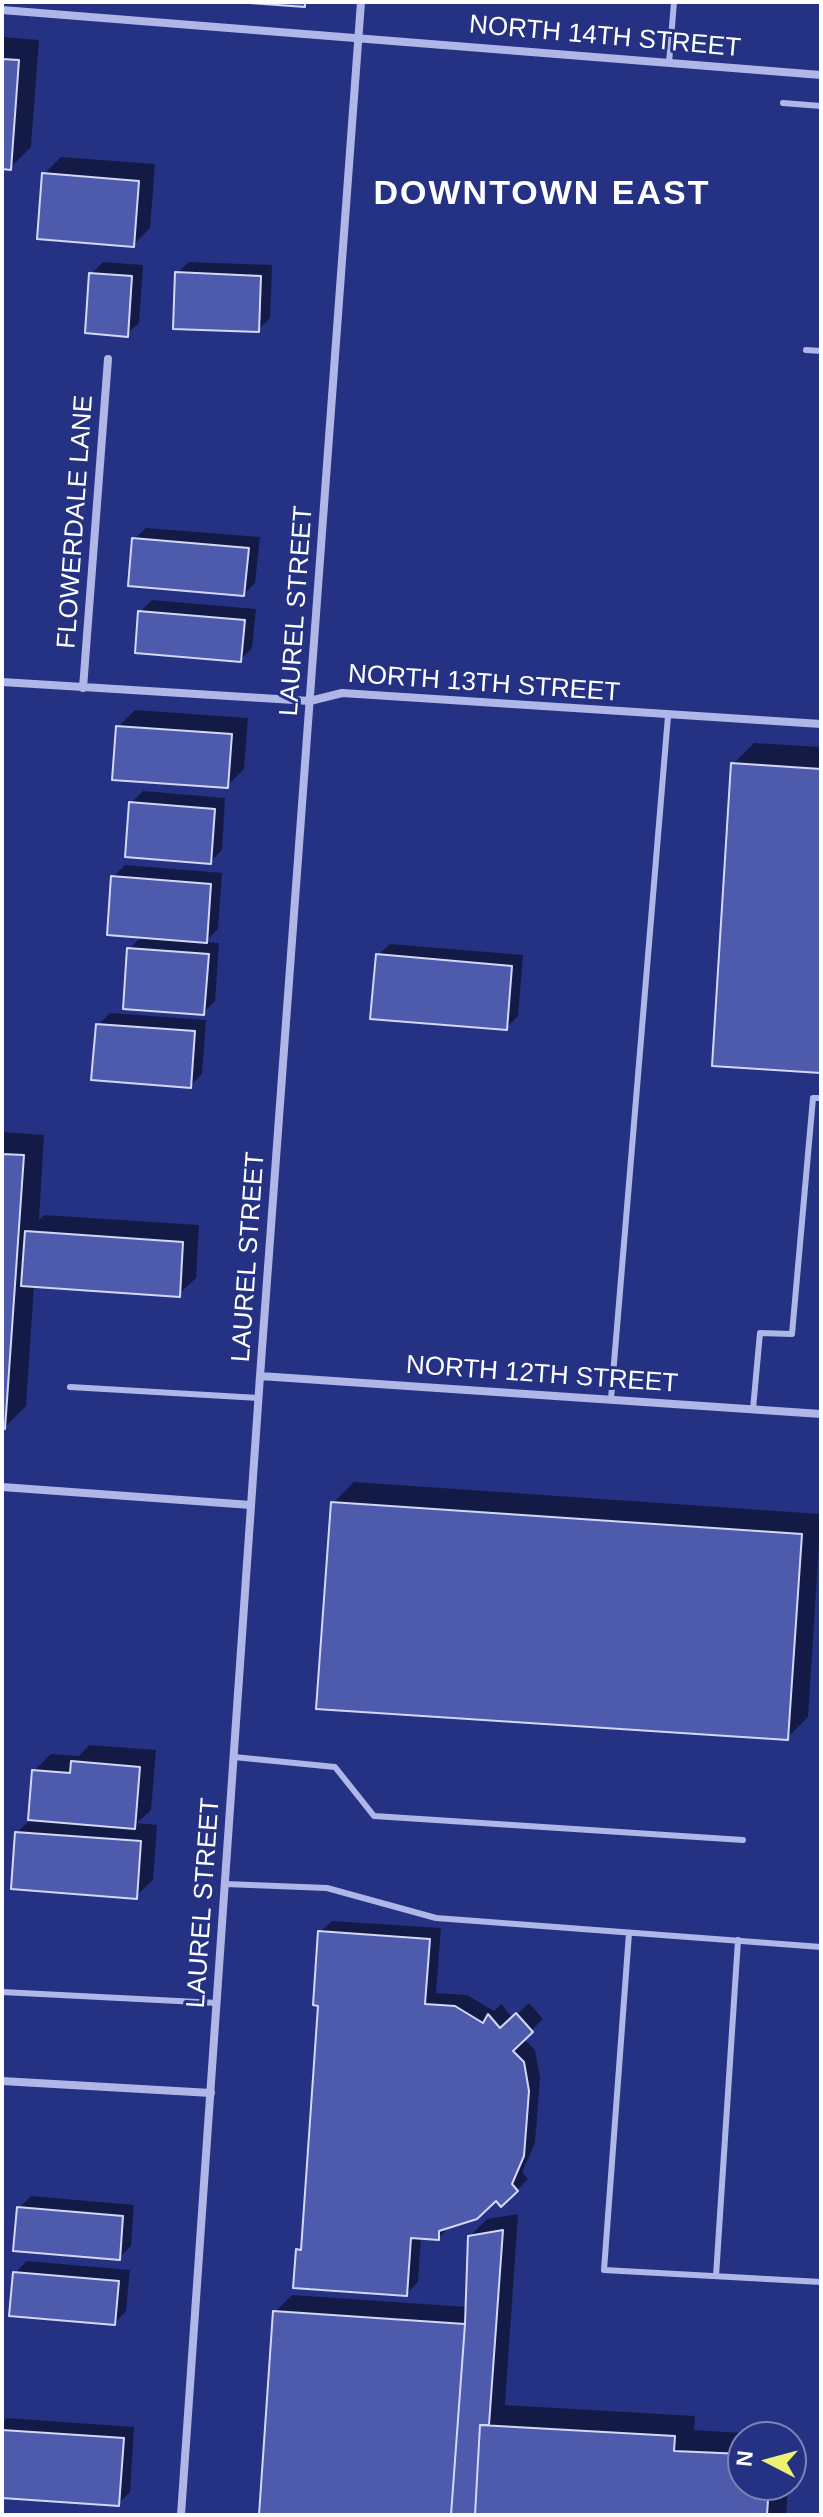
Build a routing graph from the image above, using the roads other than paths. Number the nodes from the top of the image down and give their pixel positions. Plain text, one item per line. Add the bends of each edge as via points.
1 (361, 2) edge
2 (674, 2) edge
3 (2, 10) edge
4 (358, 37) junction
5 (669, 63) junction
6 (821, 75) edge
7 (783, 103) dead end
8 (821, 106) edge
9 (806, 350) dead end
10 (821, 351) edge
11 (108, 359) dead end
12 (2, 682) edge
13 (83, 688) junction
14 (310, 701) junction
15 (668, 716) junction
16 (821, 724) edge
17 (821, 1098) edge
18 (260, 1376) junction
19 (70, 1387) dead end
20 (259, 1398) junction
21 (611, 1399) junction
22 (753, 1409) junction
23 (821, 1414) edge
24 (2, 1487) edge
25 (251, 1505) junction
26 (234, 1757) junction
27 (743, 1840) dead end
28 (225, 1884) junction
29 (629, 1933) junction
30 (738, 1940) junction
31 (821, 1947) edge
32 (2, 1992) edge
33 (217, 2003) junction
34 (2, 2081) edge
35 (211, 2093) junction
36 (716, 2276) junction
37 (821, 2282) edge
38 (181, 2515) edge

1 - 4 street, LAUREL STREET
2 - 5 lane
3 - 4 street, NORTH 14TH STREET
4 - 5 street, NORTH 14TH STREET
4 - 14 street, LAUREL STREET
5 - 6 street, NORTH 14TH STREET
7 - 8 lane
9 - 10 lane
11 - 13 street, FLOWERDALE LANE
12 - 13 street, NORTH 13TH STREET
13 - 14 street, NORTH 13TH STREET
14 - 15 street, NORTH 13TH STREET via 342,693
14 - 18 street, LAUREL STREET
15 - 16 street, NORTH 13TH STREET
15 - 21 lane
17 - 22 lane via 813,1098 792,1334 760,1333
18 - 20 street, LAUREL STREET
18 - 21 street, NORTH 12TH STREET
19 - 20 lane
20 - 25 street, LAUREL STREET
21 - 22 street, NORTH 12TH STREET
22 - 23 street, NORTH 12TH STREET
24 - 25 street
25 - 26 street, LAUREL STREET
26 - 27 lane via 335,1767 374,1816
26 - 28 street, LAUREL STREET
28 - 29 lane via 327,1888 436,1918
28 - 33 street, LAUREL STREET
29 - 30 lane
29 - 36 lane via 604,2270
30 - 31 lane
30 - 36 lane
32 - 33 lane
33 - 35 street, LAUREL STREET
34 - 35 street
35 - 38 street, LAUREL STREET
36 - 37 lane

